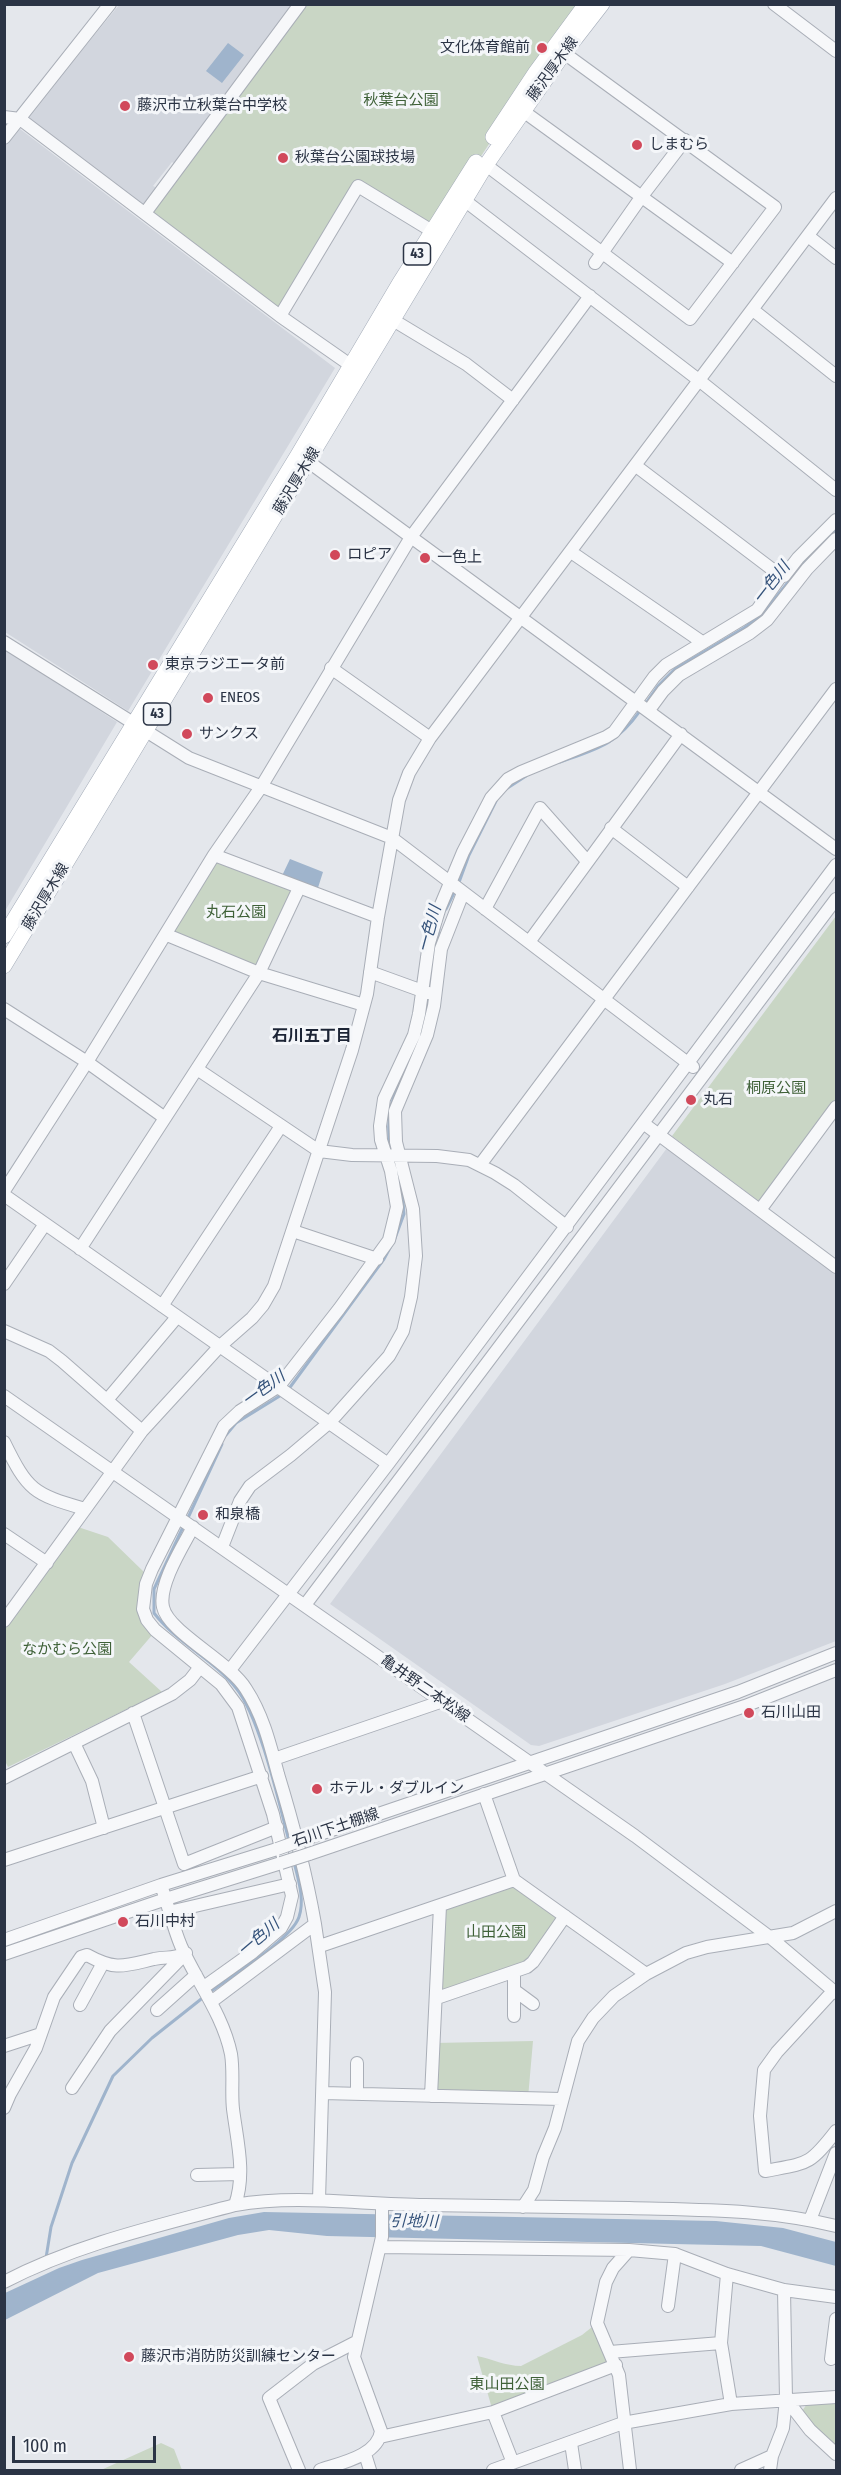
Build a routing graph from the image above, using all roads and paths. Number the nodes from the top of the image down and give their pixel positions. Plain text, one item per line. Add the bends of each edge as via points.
1 (110, 4) edge
2 (300, 4) edge
3 (586, 4) edge
4 (602, 4) edge
5 (781, 7) edge
6 (837, 51) edge
7 (564, 52) junction
8 (523, 111) junction
9 (4, 117) edge
10 (20, 119) junction
11 (4, 138) edge
12 (685, 140) junction
13 (486, 165) junction
14 (642, 196) junction
15 (837, 198) edge
16 (464, 200) junction
17 (144, 213) junction
18 (432, 231) junction
19 (808, 236) junction
20 (599, 258) junction
21 (837, 258) edge
22 (733, 263) junction
23 (590, 296) junction
24 (753, 310) junction
25 (280, 316) junction
26 (393, 320) junction
27 (356, 369) junction
28 (837, 376) edge
29 (700, 381) junction
30 (513, 400) junction
31 (304, 458) junction
32 (636, 466) junction
33 (837, 490) edge
34 (837, 520) edge
35 (411, 537) junction
36 (837, 539) edge
37 (571, 552) junction
38 (781, 576) junction
39 (522, 618) junction
40 (4, 642) edge
41 (702, 642) junction
42 (331, 668) junction
43 (837, 689) edge
44 (643, 706) junction
45 (141, 728) junction
46 (681, 734) junction
47 (430, 738) junction
48 (261, 787) junction
49 (759, 792) junction
50 (611, 828) junction
51 (392, 838) junction
52 (837, 849) edge
53 (214, 855) junction
54 (587, 861) junction
55 (837, 865) edge
56 (688, 887) junction
57 (299, 888) junction
58 (456, 888) junction
59 (837, 898) edge
60 (485, 909) junction
61 (378, 917) junction
62 (167, 935) junction
63 (4, 936) edge
64 (529, 942) junction
65 (4, 966) edge
66 (370, 972) junction
67 (259, 974) junction
68 (423, 991) junction
69 (436, 995) junction
70 (604, 998) junction
71 (364, 1005) junction
72 (4, 1009) edge
73 (87, 1062) junction
74 (689, 1063) junction
75 (197, 1069) junction
76 (704, 1074) junction
77 (837, 1107) edge
78 (165, 1118) junction
79 (644, 1123) junction
80 (280, 1126) junction
81 (659, 1134) junction
82 (319, 1151) junction
83 (385, 1155) junction
84 (399, 1155) junction
85 (480, 1165) junction
86 (4, 1191) edge
87 (4, 1195) edge
88 (760, 1210) junction
89 (45, 1224) junction
90 (567, 1227) junction
91 (293, 1231) junction
92 (80, 1249) junction
93 (377, 1258) junction
94 (837, 1267) edge
95 (4, 1284) edge
96 (162, 1306) junction
97 (177, 1317) junction
98 (4, 1331) edge
99 (219, 1347) junction
100 (283, 1389) junction
101 (4, 1396) edge
102 (107, 1400) junction
103 (330, 1422) junction
104 (142, 1431) junction
105 (4, 1442) edge
106 (388, 1464) junction
107 (112, 1472) junction
108 (85, 1509) junction
109 (186, 1522) junction
110 (4, 1534) edge
111 (222, 1547) junction
112 (47, 1563) junction
113 (289, 1594) junction
114 (305, 1605) junction
115 (10, 1606) edge
116 (4, 1621) edge
117 (837, 1653) edge
118 (200, 1667) junction
119 (837, 1670) edge
120 (230, 1671) junction
121 (443, 1701) junction
122 (133, 1713) junction
123 (74, 1743) junction
124 (274, 1758) junction
125 (530, 1763) junction
126 (545, 1773) junction
127 (5, 1775) edge
128 (262, 1776) junction
129 (484, 1794) junction
130 (165, 1808) junction
131 (277, 1827) junction
132 (104, 1828) junction
133 (4, 1860) edge
134 (514, 1880) junction
135 (290, 1884) junction
136 (161, 1885) junction
137 (166, 1899) junction
138 (440, 1906) junction
139 (837, 1911) edge
140 (170, 1912) junction
141 (565, 1916) junction
142 (315, 1924) junction
143 (771, 1938) junction
144 (4, 1940) edge
145 (320, 1946) junction
146 (186, 1953) junction
147 (4, 1954) edge
148 (103, 1963) junction
149 (514, 1972) junction
150 (646, 1974) junction
151 (196, 1975) junction
152 (514, 1990) junction
153 (835, 1991) edge
154 (207, 1994) junction
155 (437, 1998) junction
156 (533, 2004) dead end
157 (80, 2006) dead end
158 (157, 2010) dead end
159 (513, 2016) dead end
160 (41, 2034) junction
161 (4, 2046) edge
162 (357, 2063) dead end
163 (72, 2088) dead end
164 (323, 2093) junction
165 (357, 2094) junction
166 (431, 2096) junction
167 (561, 2099) junction
168 (4, 2108) edge
169 (837, 2131) edge
170 (837, 2152) edge
171 (240, 2174) junction
172 (197, 2175) dead end
173 (319, 2200) junction
174 (235, 2205) junction
175 (524, 2207) junction
176 (382, 2208) junction
177 (810, 2220) junction
178 (837, 2226) edge
179 (381, 2242) junction
180 (629, 2250) junction
181 (675, 2254) junction
182 (728, 2274) junction
183 (4, 2282) edge
184 (783, 2290) junction
185 (837, 2297) edge
186 (668, 2306) dead end
187 (837, 2319) edge
188 (356, 2342) junction
189 (721, 2343) junction
190 (610, 2352) junction
191 (831, 2359) dead end
192 (616, 2365) junction
193 (837, 2397) edge
194 (786, 2399) junction
195 (731, 2404) junction
196 (493, 2412) junction
197 (623, 2423) junction
198 (380, 2437) junction
199 (571, 2443) junction
200 (365, 2454) junction
201 (837, 2454) edge
202 (772, 2456) junction
203 (513, 2463) junction
204 (299, 2470) edge
205 (320, 2470) edge
206 (370, 2470) edge
207 (493, 2470) edge
208 (575, 2470) edge
209 (630, 2470) edge
210 (741, 2470) edge
211 (770, 2470) edge

1 - 10 street
2 - 17 street
3 - 18 main road, 藤沢厚木線 / 43 via 536,72
4 - 7 main road, 藤沢厚木線 / 43
5 - 6 street
7 - 8 main road, 藤沢厚木線 / 43
7 - 12 street
8 - 13 main road, 藤沢厚木線 / 43
8 - 14 street
9 - 10 street
10 - 11 street
10 - 17 street
12 - 14 street
12 - 22 street via 775,207
13 - 16 main road, 藤沢厚木線 / 43
13 - 20 street
14 - 20 street
14 - 22 street
15 - 19 street
16 - 23 street
16 - 26 main road, 藤沢厚木線 / 43
17 - 25 street
18 - 25 street via 358,186
18 - 27 main road, 藤沢厚木線 / 43
19 - 21 street
19 - 24 street
20 - 22 street via 690,320
23 - 29 street
23 - 30 street
24 - 28 street
24 - 29 street
25 - 27 street
26 - 27 main road, 藤沢厚木線 / 43
26 - 30 street via 466,364
27 - 31 main road, 藤沢厚木線 / 43
29 - 32 street
29 - 33 street
30 - 35 street
31 - 35 street
31 - 45 main road, 藤沢厚木線 / 43
32 - 37 street
32 - 38 street
34 - 38 street
35 - 39 street
35 - 42 street
36 - 44 street via 807,569 767,620 678,675
37 - 39 street
37 - 41 street
38 - 41 street via 757,610
39 - 44 street
39 - 47 street
40 - 45 street
41 - 44 street via 666,665
42 - 47 street
42 - 48 street
43 - 49 street
44 - 46 street
44 - 58 street via 606,738 533,766 498,788 463,852
45 - 48 street via 189,758
45 - 63 main road, 藤沢厚木線 / 43
45 - 65 main road, 藤沢厚木線 / 43
46 - 49 street
46 - 50 street
47 - 51 street via 409,773
48 - 51 street
48 - 53 street
49 - 52 street
49 - 56 street
50 - 54 street
50 - 56 street
51 - 58 street
51 - 61 street
53 - 57 street
53 - 62 street
54 - 60 street via 540,808
54 - 64 street
55 - 74 street
56 - 70 street
57 - 61 street
57 - 67 street
58 - 60 street
58 - 68 street via 434,923
58 - 69 street via 441,949
59 - 76 street
60 - 64 street
61 - 66 street
62 - 67 street
62 - 73 street
64 - 70 street
66 - 68 street
66 - 71 street
67 - 71 street
67 - 75 street
68 - 69 street
68 - 83 street via 414,1035 383,1106 380,1126
69 - 84 street via 427,1035 395,1111
70 - 74 street
70 - 85 street
71 - 82 street
72 - 73 street
73 - 78 street
73 - 86 street
74 - 76 street
74 - 79 street
75 - 78 street
75 - 80 street
76 - 81 street
77 - 88 street
78 - 92 street
79 - 81 street
79 - 90 street
80 - 82 street
80 - 96 street
81 - 88 street
81 - 114 street
82 - 83 street
82 - 91 street
83 - 84 street
83 - 93 street via 397,1207 389,1240
84 - 85 street via 458,1157
84 - 103 street via 409,1188 415,1232 415,1272 407,1316 389,1356
85 - 90 street via 514,1185
87 - 89 street
88 - 94 street
89 - 92 street
89 - 95 street
90 - 106 street
91 - 93 street
91 - 99 street via 274,1286 263,1305
92 - 96 street
93 - 100 street
96 - 97 street
97 - 99 street
97 - 102 street
98 - 102 street via 49,1351
99 - 100 street
99 - 104 street
100 - 103 street
100 - 109 street via 240,1411 224,1426
101 - 107 street, 亀井野二本松線
102 - 104 street
103 - 106 street
103 - 111 street via 250,1486
104 - 107 street
105 - 108 street via 19,1473 35,1490
106 - 113 street
107 - 108 street
107 - 109 street, 亀井野二本松線
108 - 112 street
109 - 111 street, 亀井野二本松線
109 - 118 street via 146,1584 142,1609 155,1630
109 - 120 street via 162,1595 164,1612
110 - 112 street
111 - 113 street, 亀井野二本松線
112 - 115 street
113 - 114 street, 亀井野二本松線
113 - 120 street
114 - 121 street, 亀井野二本松線
115 - 116 street
117 - 125 street, 石川下土棚線 via 738,1692
118 - 122 street via 172,1694
118 - 128 street via 232,1697
119 - 126 street, 石川下土棚線 via 745,1706
120 - 124 street via 255,1705
121 - 124 street
121 - 125 street, 亀井野二本松線
122 - 123 street
122 - 130 street
123 - 127 street
123 - 132 street via 92,1781
124 - 142 street
125 - 126 street, 亀井野二本松線
125 - 136 street, 石川下土棚線, bridge
126 - 129 street, 石川下土棚線
126 - 143 street, 亀井野二本松線
128 - 130 street
128 - 131 street
129 - 134 street
129 - 137 street, 石川下土棚線, bridge
130 - 131 street via 184,1864
130 - 132 street
131 - 135 street
132 - 133 street
134 - 138 street
134 - 141 street
135 - 140 street
135 - 154 street via 291,1905 281,1928
136 - 137 street
136 - 144 street, 石川下土棚線
137 - 140 street
137 - 147 street, 石川下土棚線
138 - 145 street
138 - 155 street
139 - 143 street via 807,1928
140 - 146 street
141 - 149 street via 533,1962
141 - 150 street
142 - 145 street
142 - 154 street
143 - 150 street via 686,1953
143 - 153 street, 亀井野二本松線
145 - 164 street via 325,1992
146 - 148 street via 124,1967
146 - 151 street
146 - 163 street via 110,2031
148 - 157 street
148 - 160 street via 87,1955 81,1957 54,1997
149 - 152 street
149 - 155 street
150 - 167 street via 614,1996 584,2029
151 - 154 street
151 - 158 street
152 - 156 street
152 - 159 street
153 - 169 street via 764,2070 760,2116 765,2171 807,2162
154 - 171 street via 231,2053
155 - 166 street
160 - 161 street
160 - 168 street
162 - 165 street
164 - 165 street
164 - 173 street
165 - 166 street
166 - 167 street
167 - 175 street via 536,2184
170 - 177 street
171 - 172 street
171 - 174 street
173 - 174 street via 276,2199
173 - 176 street
174 - 183 street via 109,2240
175 - 176 street
175 - 177 street via 719,2209
176 - 179 street
177 - 178 street
179 - 180 street
179 - 188 street
180 - 181 street
180 - 190 street via 613,2268 600,2304 597,2323
181 - 182 street
181 - 186 street
182 - 184 street
182 - 189 street
184 - 185 street
184 - 194 street
187 - 191 street
188 - 198 street via 354,2357
188 - 204 street via 313,2364 269,2398
189 - 190 street
189 - 195 street
190 - 192 street
192 - 196 street
192 - 197 street
193 - 194 street
194 - 195 street
194 - 201 street via 810,2430
194 - 202 street via 783,2428
195 - 197 street
196 - 198 street
196 - 203 street
197 - 199 street
197 - 209 street
198 - 200 street
199 - 203 street
199 - 208 street
200 - 205 street
200 - 206 street
202 - 210 street
202 - 211 street
203 - 207 street

